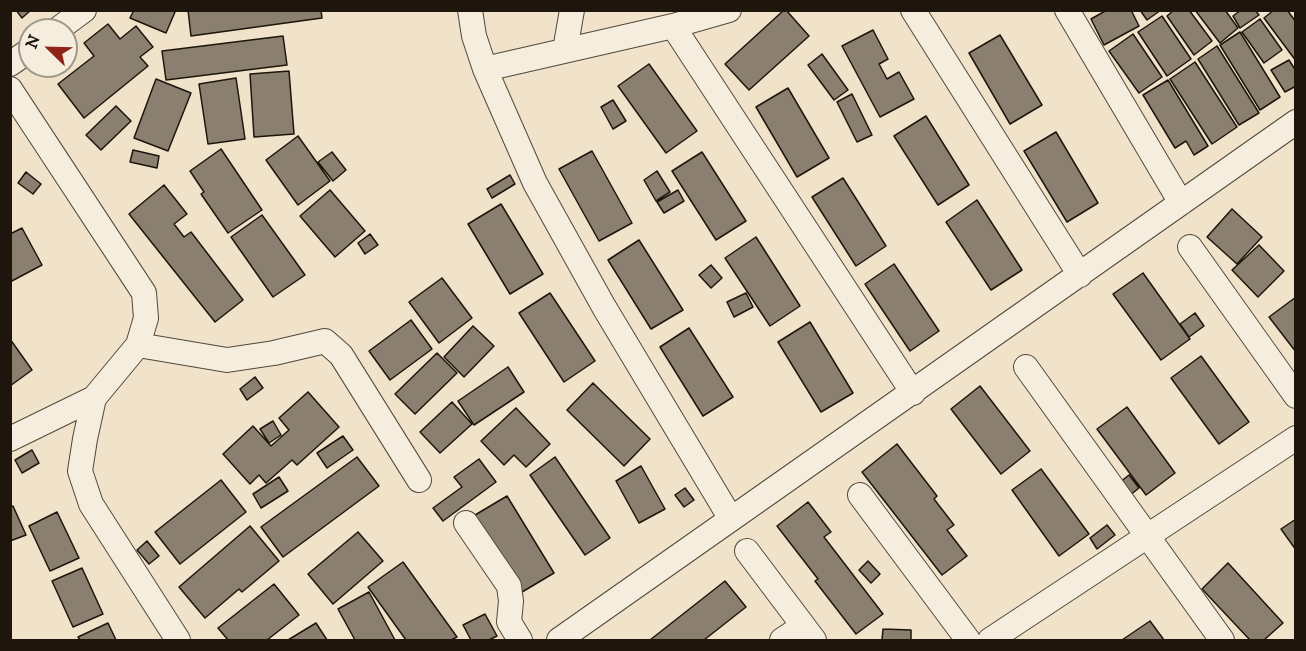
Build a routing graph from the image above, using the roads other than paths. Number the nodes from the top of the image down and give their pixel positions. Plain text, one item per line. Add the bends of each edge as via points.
1 (470, 10) edge
2 (572, 10) edge
3 (913, 10) edge
4 (1067, 10) edge
5 (726, 11) edge
6 (673, 26) junction
7 (565, 51) junction
8 (485, 69) junction
9 (10, 89) edge
10 (1296, 122) edge
11 (1181, 203) junction
12 (1190, 247) dead end
13 (1080, 275) junction
14 (138, 345) junction
15 (1026, 367) dead end
16 (913, 393) junction
17 (1296, 396) edge
18 (94, 398) junction
19 (1296, 438) edge
20 (10, 439) edge
21 (419, 480) dead end
22 (860, 495) dead end
23 (731, 519) junction
24 (466, 523) dead end
25 (1148, 536) junction
26 (747, 551) dead end
27 (809, 634) edge
28 (178, 640) edge
29 (520, 640) edge
30 (559, 640) edge
31 (782, 640) edge
32 (968, 640) edge
33 (990, 640) edge
34 (1222, 640) edge

1 - 8 street
2 - 7 street
3 - 13 street
4 - 11 street
5 - 6 street
6 - 7 street
6 - 16 street
7 - 8 street
8 - 23 street via 535,183
9 - 14 street via 144,293 146,318
10 - 11 street
11 - 13 street
12 - 17 street
13 - 16 street
14 - 18 street
14 - 21 street via 226,360 325,341 341,355
15 - 25 street
16 - 23 street
18 - 20 street
18 - 28 street via 80,471 91,504
19 - 25 street
22 - 32 street
23 - 30 street
24 - 29 street via 509,586 509,622
25 - 33 street
25 - 34 street
26 - 27 street
27 - 31 street

